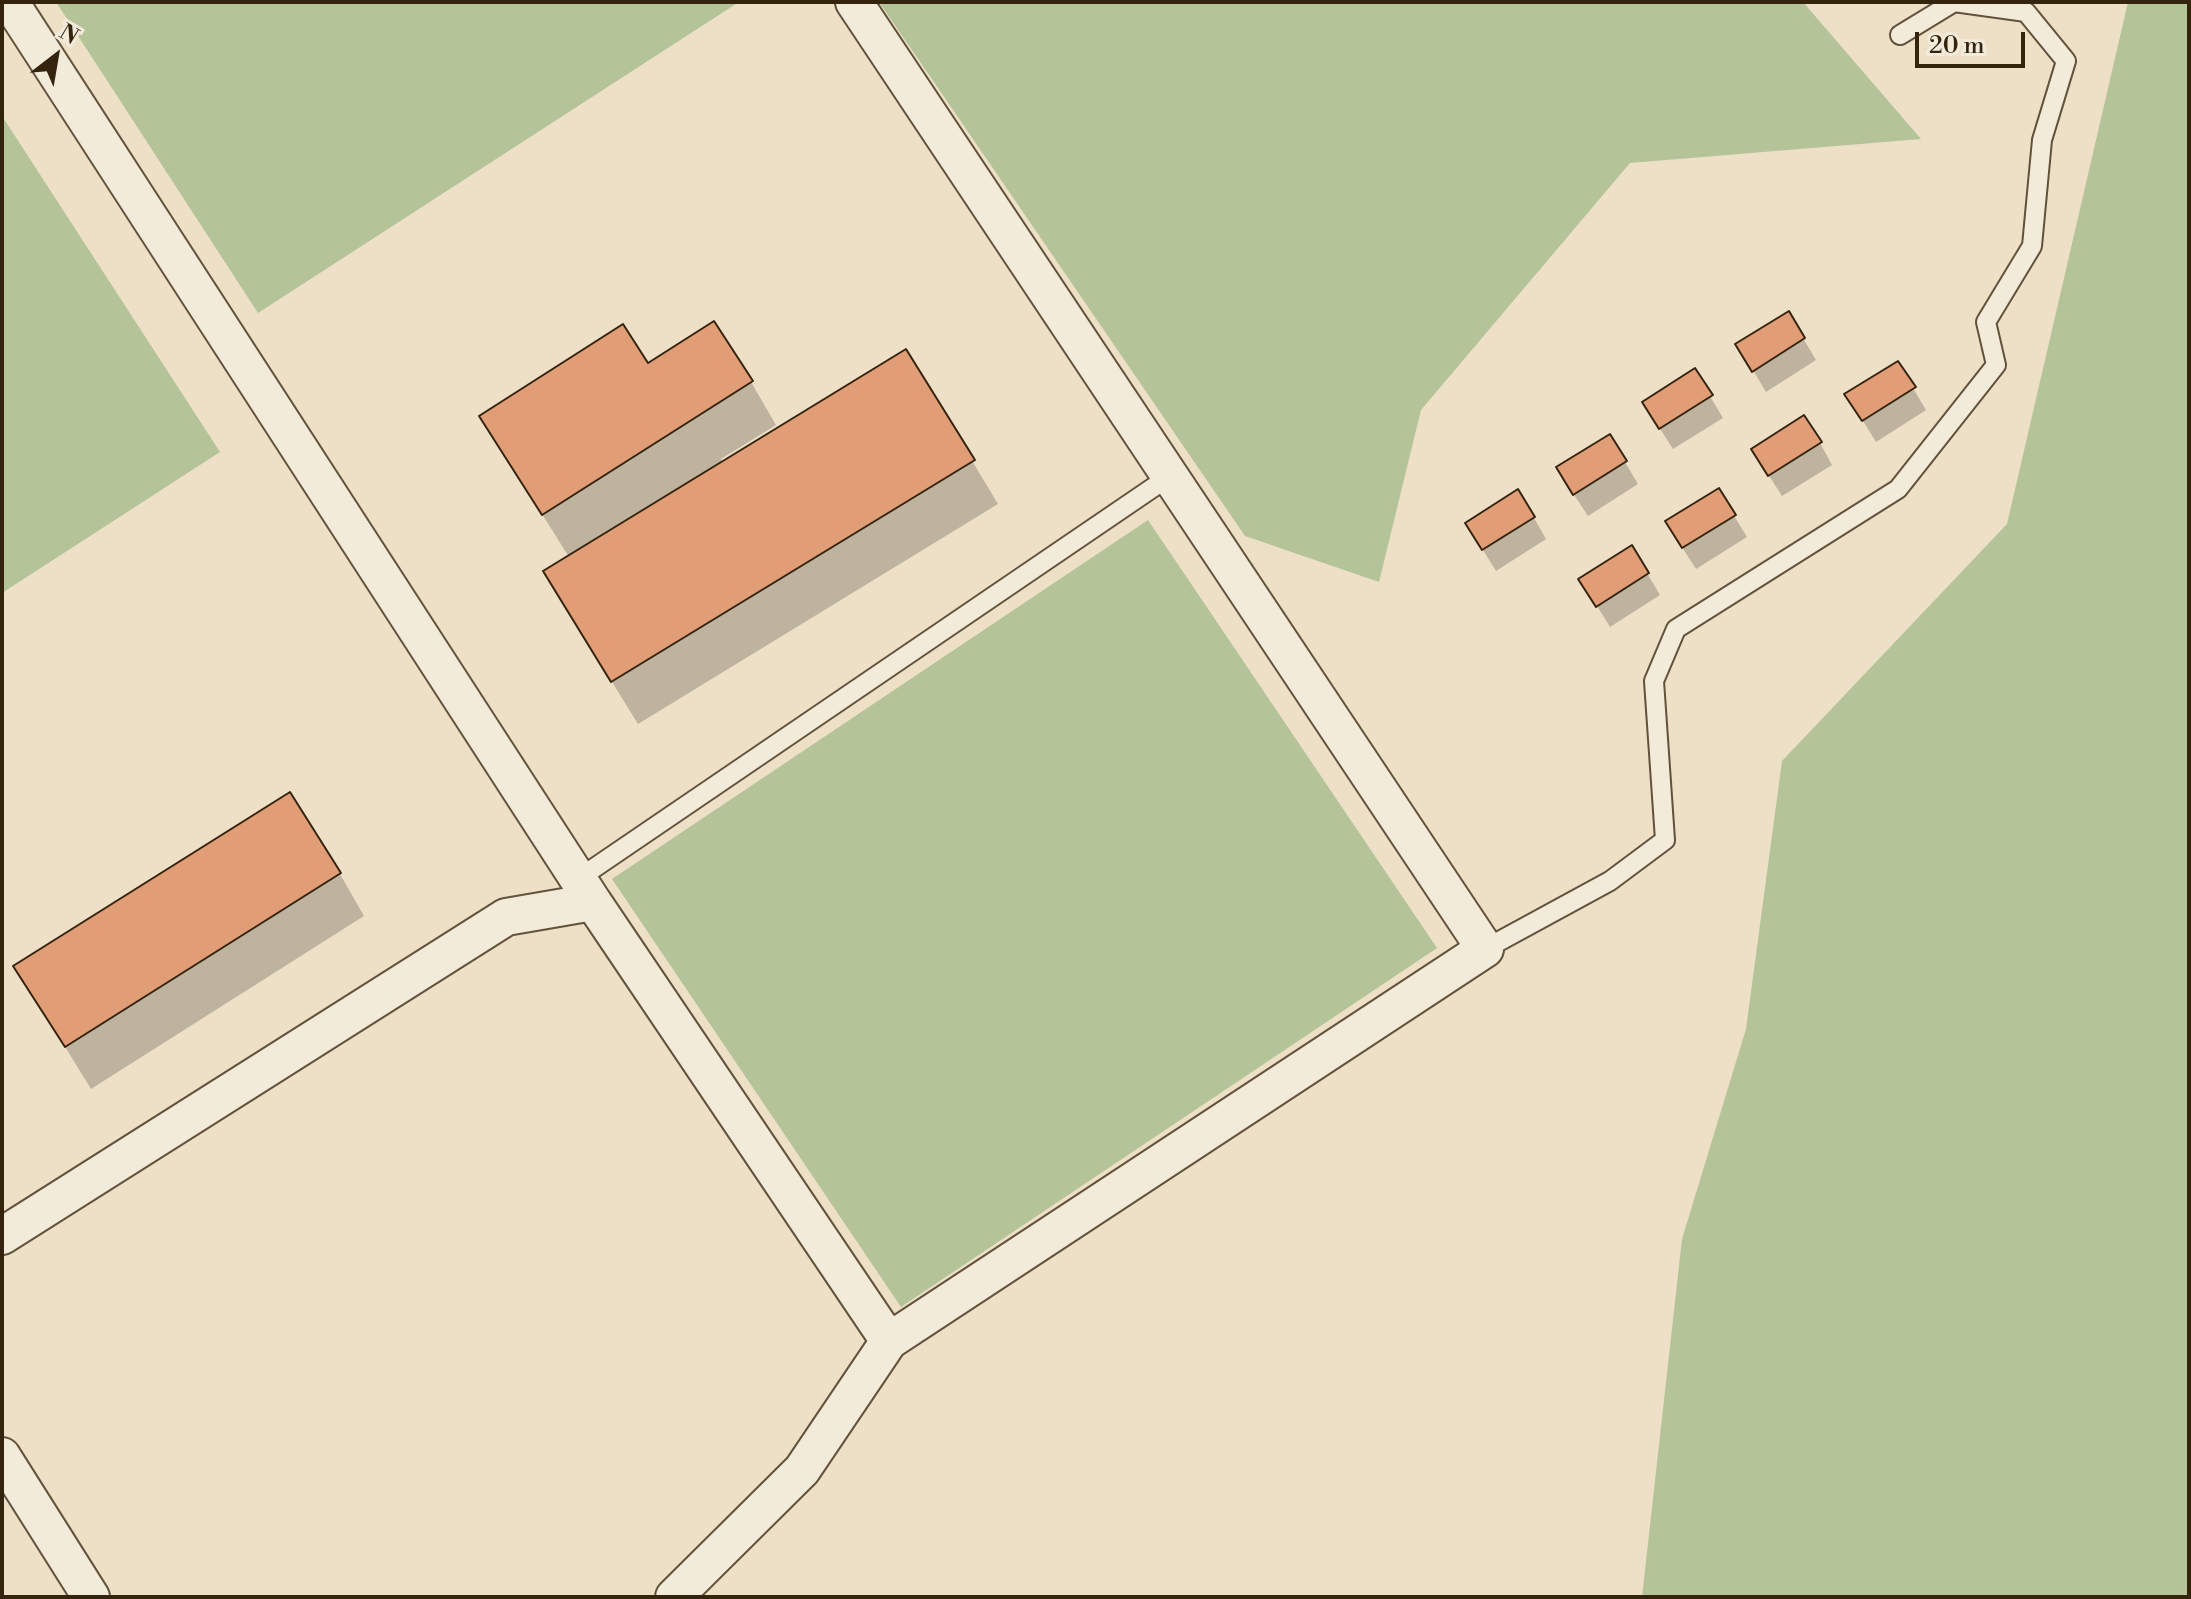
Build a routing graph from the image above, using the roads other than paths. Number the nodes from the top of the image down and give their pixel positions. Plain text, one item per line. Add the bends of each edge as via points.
1 (10, 2) edge
2 (854, 2) edge
3 (1954, 2) edge
4 (1900, 35) dead end
5 (1170, 476) junction
6 (586, 890) junction
7 (1485, 949) junction
8 (2, 1236) edge
9 (889, 1341) junction
10 (2, 1456) edge
11 (91, 1597) edge
12 (674, 1597) edge

1 - 6 street
2 - 5 street
3 - 4 lane
3 - 7 lane via 2026,12 2066,61 2042,140 2032,246 1986,322 1996,365 1898,489 1676,629 1654,681 1665,840 1610,881
5 - 6 lane
5 - 7 street
6 - 8 street via 506,917
6 - 9 street
7 - 9 street
9 - 12 street via 802,1470
10 - 11 street

